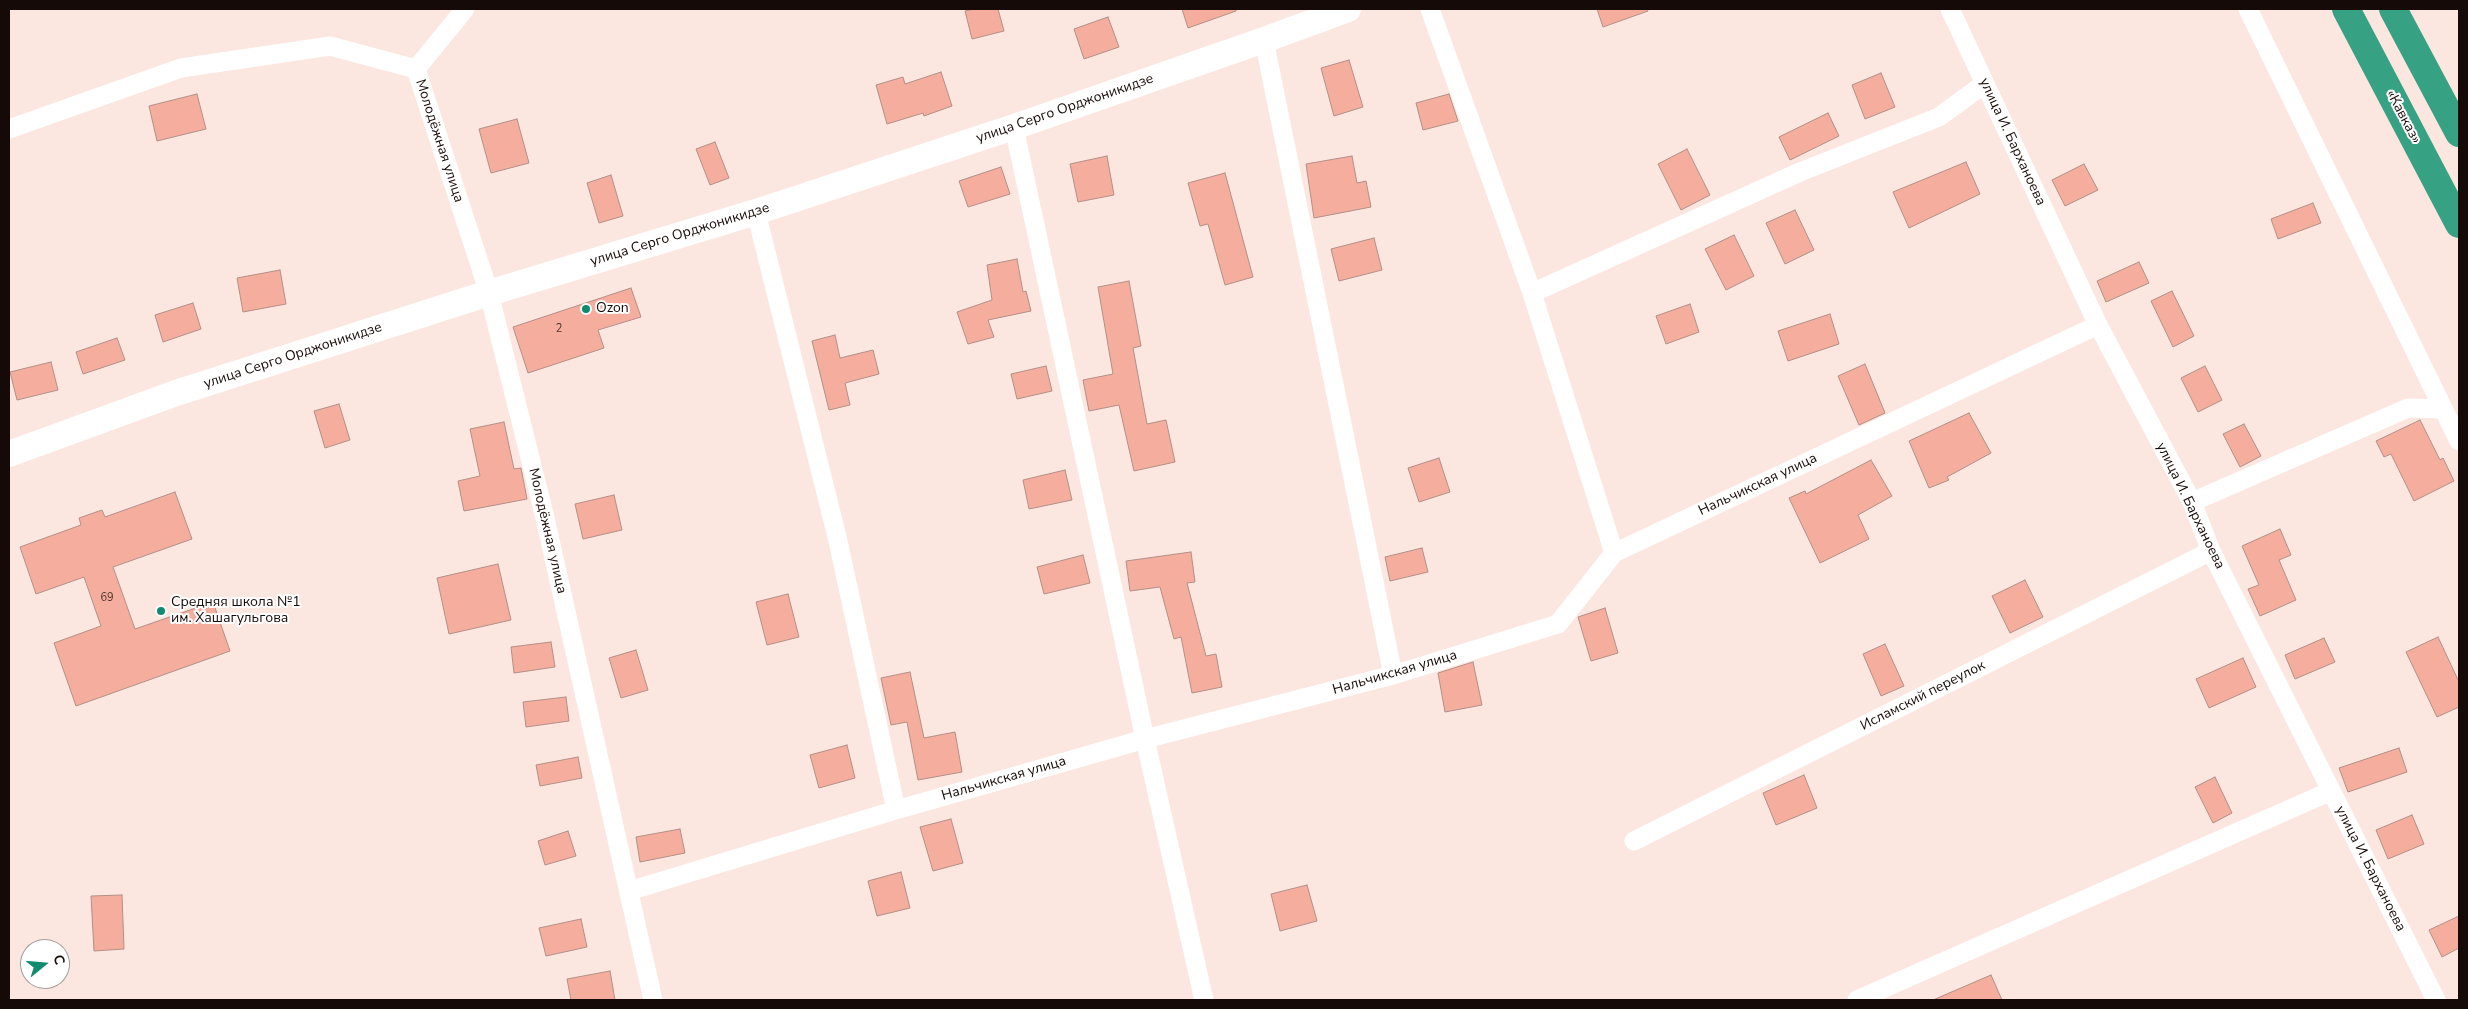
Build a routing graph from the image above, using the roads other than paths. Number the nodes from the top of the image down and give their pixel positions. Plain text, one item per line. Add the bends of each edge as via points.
1 (465, 9) edge
2 (1348, 9) edge
3 (1430, 9) edge
4 (1950, 9) edge
5 (2248, 9) edge
6 (2346, 9) edge
7 (2393, 9) edge
8 (1264, 40) junction
9 (416, 69) junction
10 (1984, 84) junction
11 (1014, 127) junction
12 (9, 129) edge
13 (2459, 133) edge
14 (756, 212) junction
15 (2459, 224) edge
16 (489, 293) junction
17 (1532, 293) junction
18 (2098, 325) junction
19 (2429, 382) junction
20 (2408, 408) junction
21 (2443, 409) junction
22 (2459, 441) edge
23 (9, 454) edge
24 (2192, 502) junction
25 (2212, 550) junction
26 (1614, 553) junction
27 (1393, 675) junction
28 (1145, 739) junction
29 (2331, 790) junction
30 (896, 810) junction
31 (1634, 841) dead end
32 (629, 891) junction
33 (653, 1000) edge
34 (1204, 1000) edge
35 (1857, 1000) edge
36 (2436, 1000) edge

1 - 9 street
2 - 8 street, улица Серго Орджоникидзе
3 - 17 street
4 - 10 street, улица И. Барханоева
5 - 19 street
6 - 15 highway, «Кавказ»
7 - 13 highway
8 - 11 street, улица Серго Орджоникидзе
8 - 27 street
9 - 12 street via 330,46 320,47 181,68
9 - 16 street, Молодёжная улица
10 - 17 street via 1939,117 1800,172
10 - 18 street, улица И. Барханоева
11 - 14 street, улица Серго Орджоникидзе
11 - 28 street
14 - 16 street, улица Серго Орджоникидзе
14 - 30 street via 838,541
16 - 23 street, улица Серго Орджоникидзе via 176,393
16 - 32 street, Молодёжная улица via 545,518
17 - 26 street
18 - 24 street, улица И. Барханоева
18 - 26 street, Нальчикская улица
19 - 20 street
19 - 21 street
20 - 21 street
20 - 24 street
21 - 22 street
24 - 25 street, улица И. Барханоева
25 - 29 street, улица И. Барханоева
25 - 31 street, Исламский переулок
26 - 27 street, Нальчикская улица via 1558,624
27 - 28 street, Нальчикская улица
28 - 30 street, Нальчикская улица
28 - 34 street
29 - 35 street
29 - 36 street, улица И. Барханоева
30 - 32 street, Нальчикская улица
32 - 33 street, Молодёжная улица

